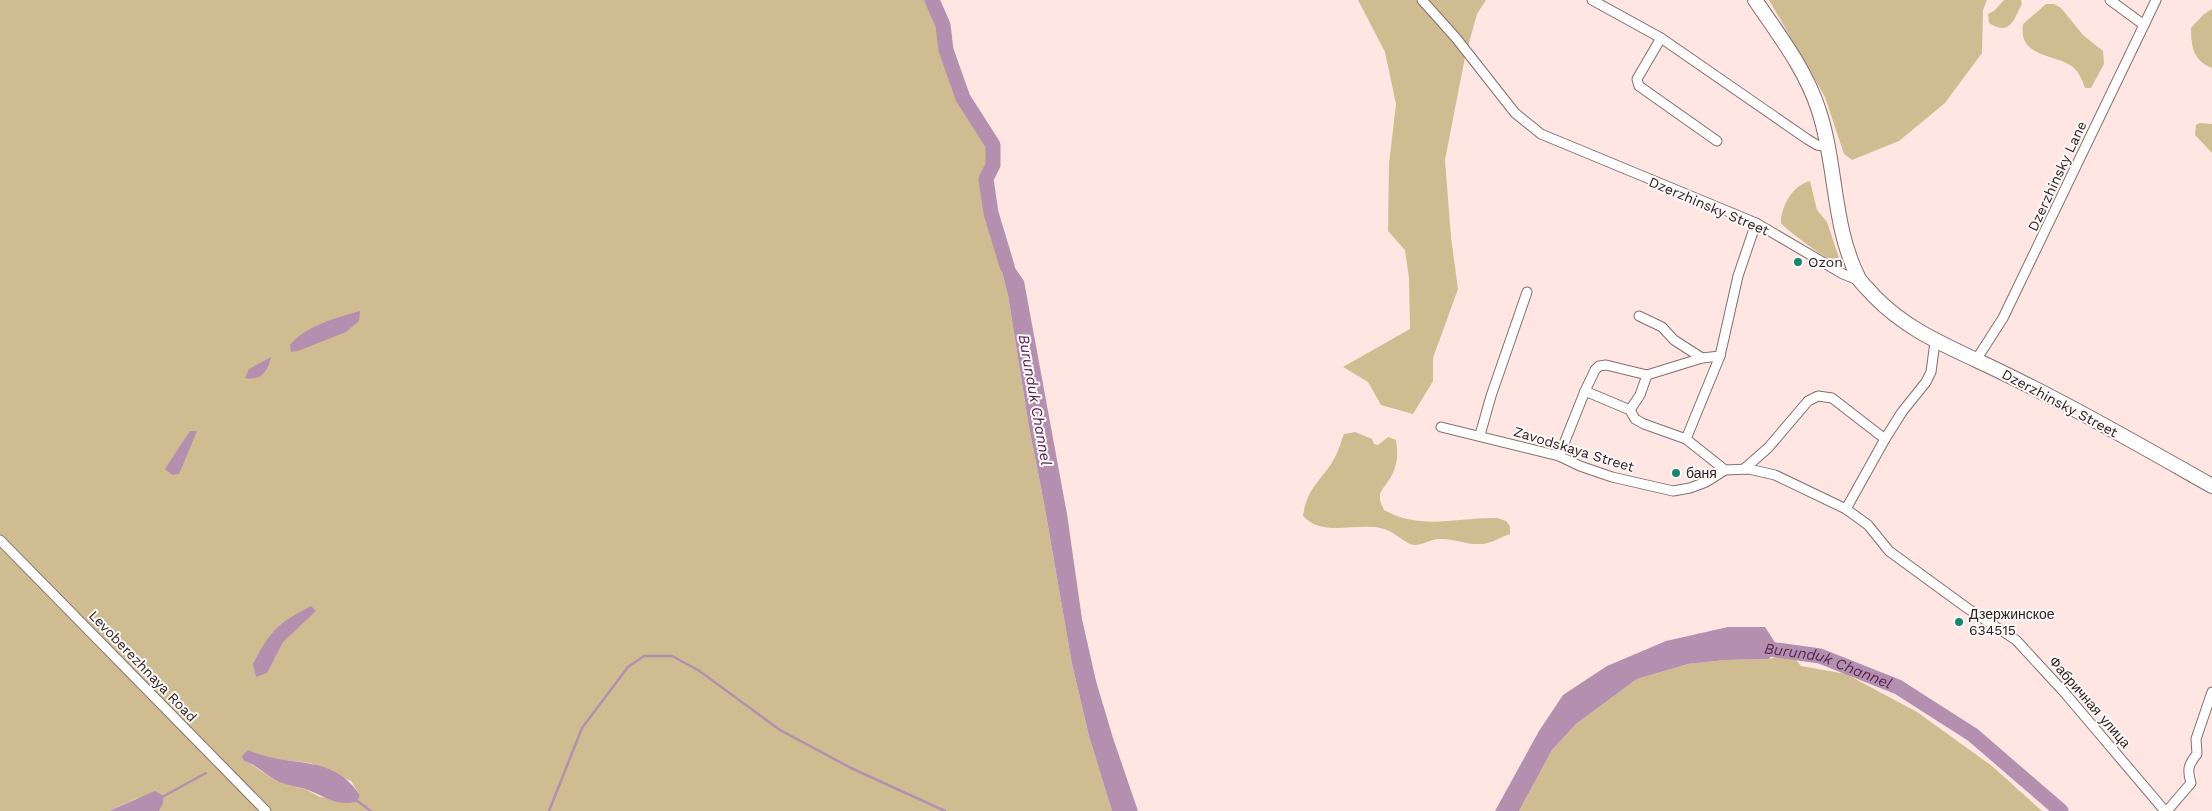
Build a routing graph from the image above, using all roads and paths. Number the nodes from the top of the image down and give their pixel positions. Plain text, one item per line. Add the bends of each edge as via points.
1 (1422, 0) edge
2 (1592, 0) edge
3 (1755, 0) edge
4 (2110, 0) edge
5 (2156, 0) edge
6 (2144, 25) junction
7 (1661, 38) junction
8 (1717, 141) dead end
9 (1828, 147) junction
10 (1756, 223) junction
11 (1860, 281) junction
12 (1528, 292) dead end
13 (1639, 316) dead end
14 (1935, 342) junction
15 (1720, 356) junction
16 (1702, 358) junction
17 (1976, 360) junction
18 (1646, 375) junction
19 (1585, 391) junction
20 (1630, 410) junction
21 (1440, 427) dead end
22 (1480, 435) junction
23 (1686, 439) junction
24 (1884, 439) junction
25 (1559, 456) junction
26 (1744, 469) junction
27 (1725, 470) junction
28 (2212, 486) edge
29 (1846, 510) junction
30 (0, 540) edge
31 (1888, 551) joint
32 (2212, 692) edge
33 (266, 811) edge
34 (2166, 811) edge

1 - 10 street, Dzerzhinsky Street via 1515,113 1541,134
2 - 7 street
3 - 9 street via 1810,86
4 - 6 street
5 - 6 street, Dzerzhinsky Lane
6 - 17 street, Dzerzhinsky Lane via 2002,318
7 - 8 street via 1637,79 1639,86
7 - 9 street via 1807,139
9 - 11 street via 1837,213 1846,248
10 - 11 street, Dzerzhinsky Street
10 - 15 street via 1738,276
11 - 14 street, Dzerzhinsky Street via 1882,304
12 - 22 street
13 - 16 street via 1662,327 1674,340
14 - 17 street, Dzerzhinsky Street
14 - 24 street via 1931,372 1926,382
15 - 16 street
15 - 23 street
16 - 18 street
17 - 28 street, Dzerzhinsky Street
18 - 19 street via 1606,364 1595,370
18 - 20 street via 1640,396
19 - 20 street
19 - 25 street
20 - 23 street via 1635,419 1644,424
21 - 22 street, Zavodskaya Street
22 - 25 street, Zavodskaya Street
23 - 27 street
24 - 26 street via 1832,398 1818,396 1808,401 1768,448
24 - 29 street
25 - 27 street, Zavodskaya Street via 1612,477 1673,490 1706,482
26 - 27 street, Zavodskaya Street
26 - 29 street, Zavodskaya Street via 1775,475
29 - 31 street, Zavodskaya Street via 1868,525
30 - 33 street, Levoberezhnaya Road
31 - 34 street, Фабричная улица via 2016,640
32 - 34 street, Фабричная улица via 2196,739 2197,754 2189,763 2192,783

